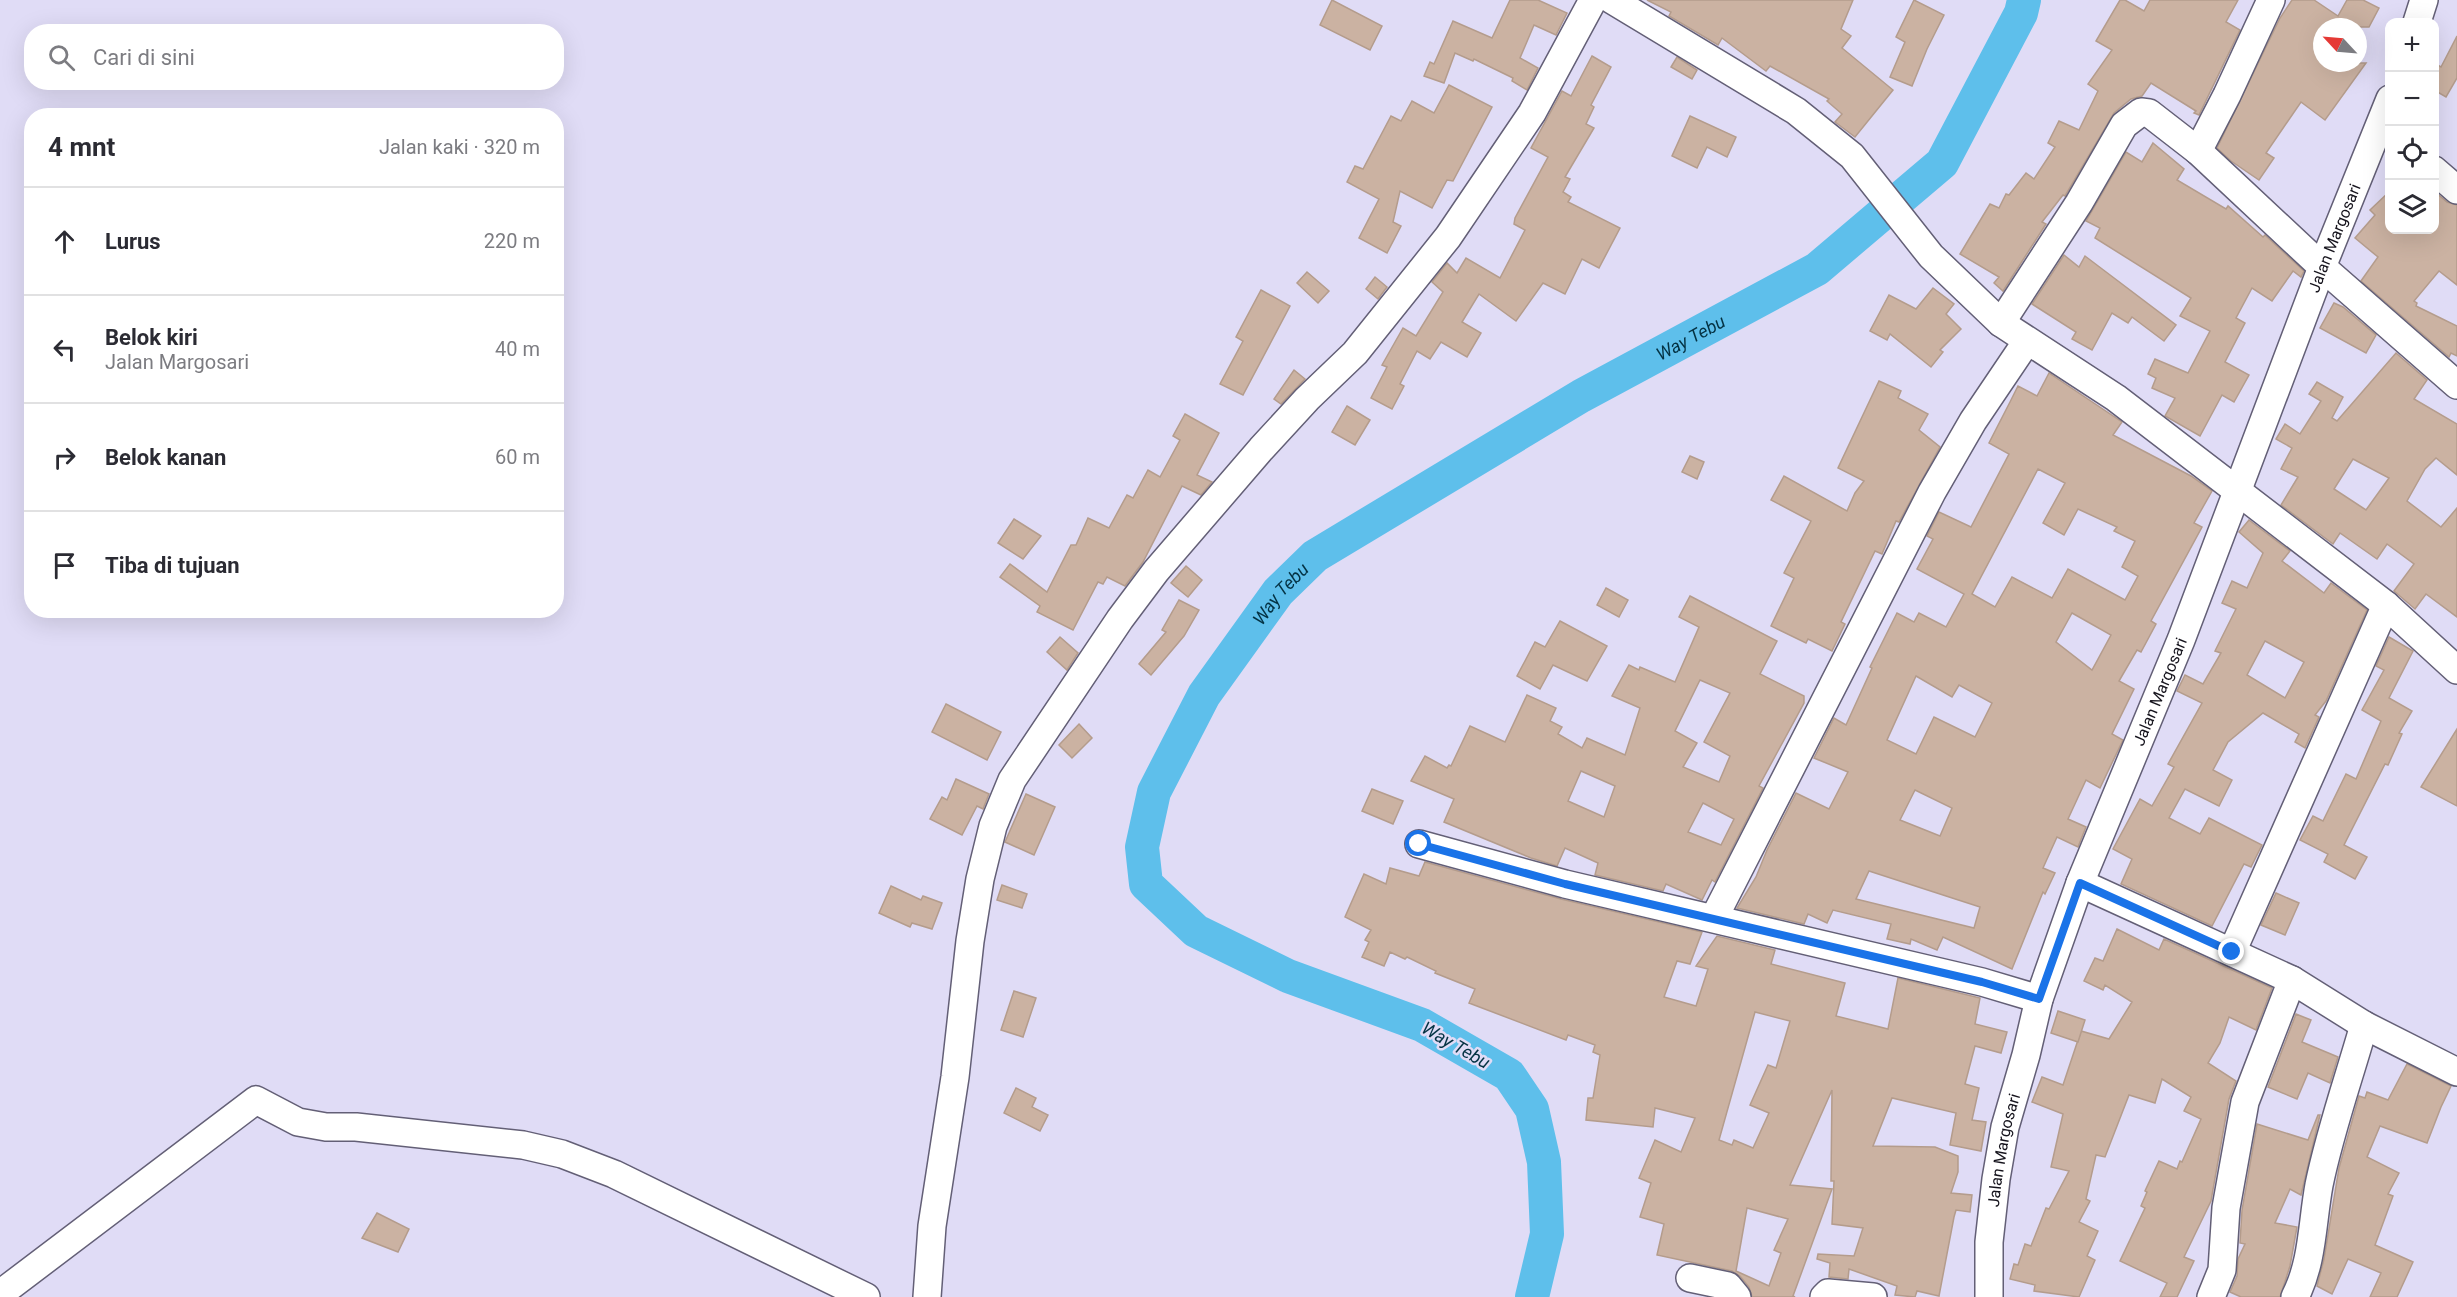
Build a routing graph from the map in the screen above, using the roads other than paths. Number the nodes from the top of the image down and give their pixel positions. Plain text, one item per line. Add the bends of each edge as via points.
1 (1593, 0) edge
2 (1612, 0) edge
3 (2271, 0) edge
4 (2424, 0) edge
5 (2418, 18) edge
6 (2383, 136) edge
7 (2198, 152) junction
8 (2439, 174) edge
9 (2457, 190) edge
10 (2322, 267) junction
11 (2001, 323) junction
12 (2027, 341) junction
13 (2457, 385) edge
14 (2237, 491) junction
15 (2386, 605) junction
16 (2457, 670) edge
17 (1419, 844) dead end
18 (2080, 883) junction
19 (1714, 918) junction
20 (2232, 952) junction
21 (2292, 980) junction
22 (2039, 999) junction
23 (2364, 1025) junction
24 (2457, 1072) edge
25 (1690, 1278) dead end
26 (0, 1294) edge
27 (866, 1297) edge
28 (927, 1297) edge
29 (1737, 1297) edge
30 (1824, 1297) edge
31 (1873, 1297) edge
32 (1989, 1297) edge
33 (2211, 1297) edge
34 (2295, 1297) edge

1 - 28 street via 1532,113 1448,237 1355,353 1261,449 1156,572 1012,780 993,826 980,879 932,1226
2 - 11 street via 1796,111 1852,156 1930,256
3 - 7 street
4 - 5 street
6 - 10 street, Jalan Margosari
7 - 10 street
7 - 11 street via 2149,113 2133,117 2124,125
8 - 9 street
10 - 13 street
10 - 14 street, Jalan Margosari
11 - 12 street
12 - 14 street via 2116,398
12 - 19 street via 1973,421 1932,492
14 - 15 street
14 - 18 street, Jalan Margosari via 2142,739
15 - 16 street
15 - 20 street
17 - 19 street via 1565,884
18 - 20 street
18 - 22 street, Jalan Margosari
19 - 22 street
20 - 21 street
21 - 23 street
21 - 33 street via 2245,1102 2225,1214 2222,1270
22 - 32 street, Jalan Margosari via 2005,1127 1996,1179 1989,1242
23 - 24 street
23 - 34 street via 2319,1185 2309,1258
25 - 29 street via 1728,1286
26 - 27 street via 256,1100 298,1122 523,1145 562,1154 614,1174
30 - 31 street via 1828,1293

